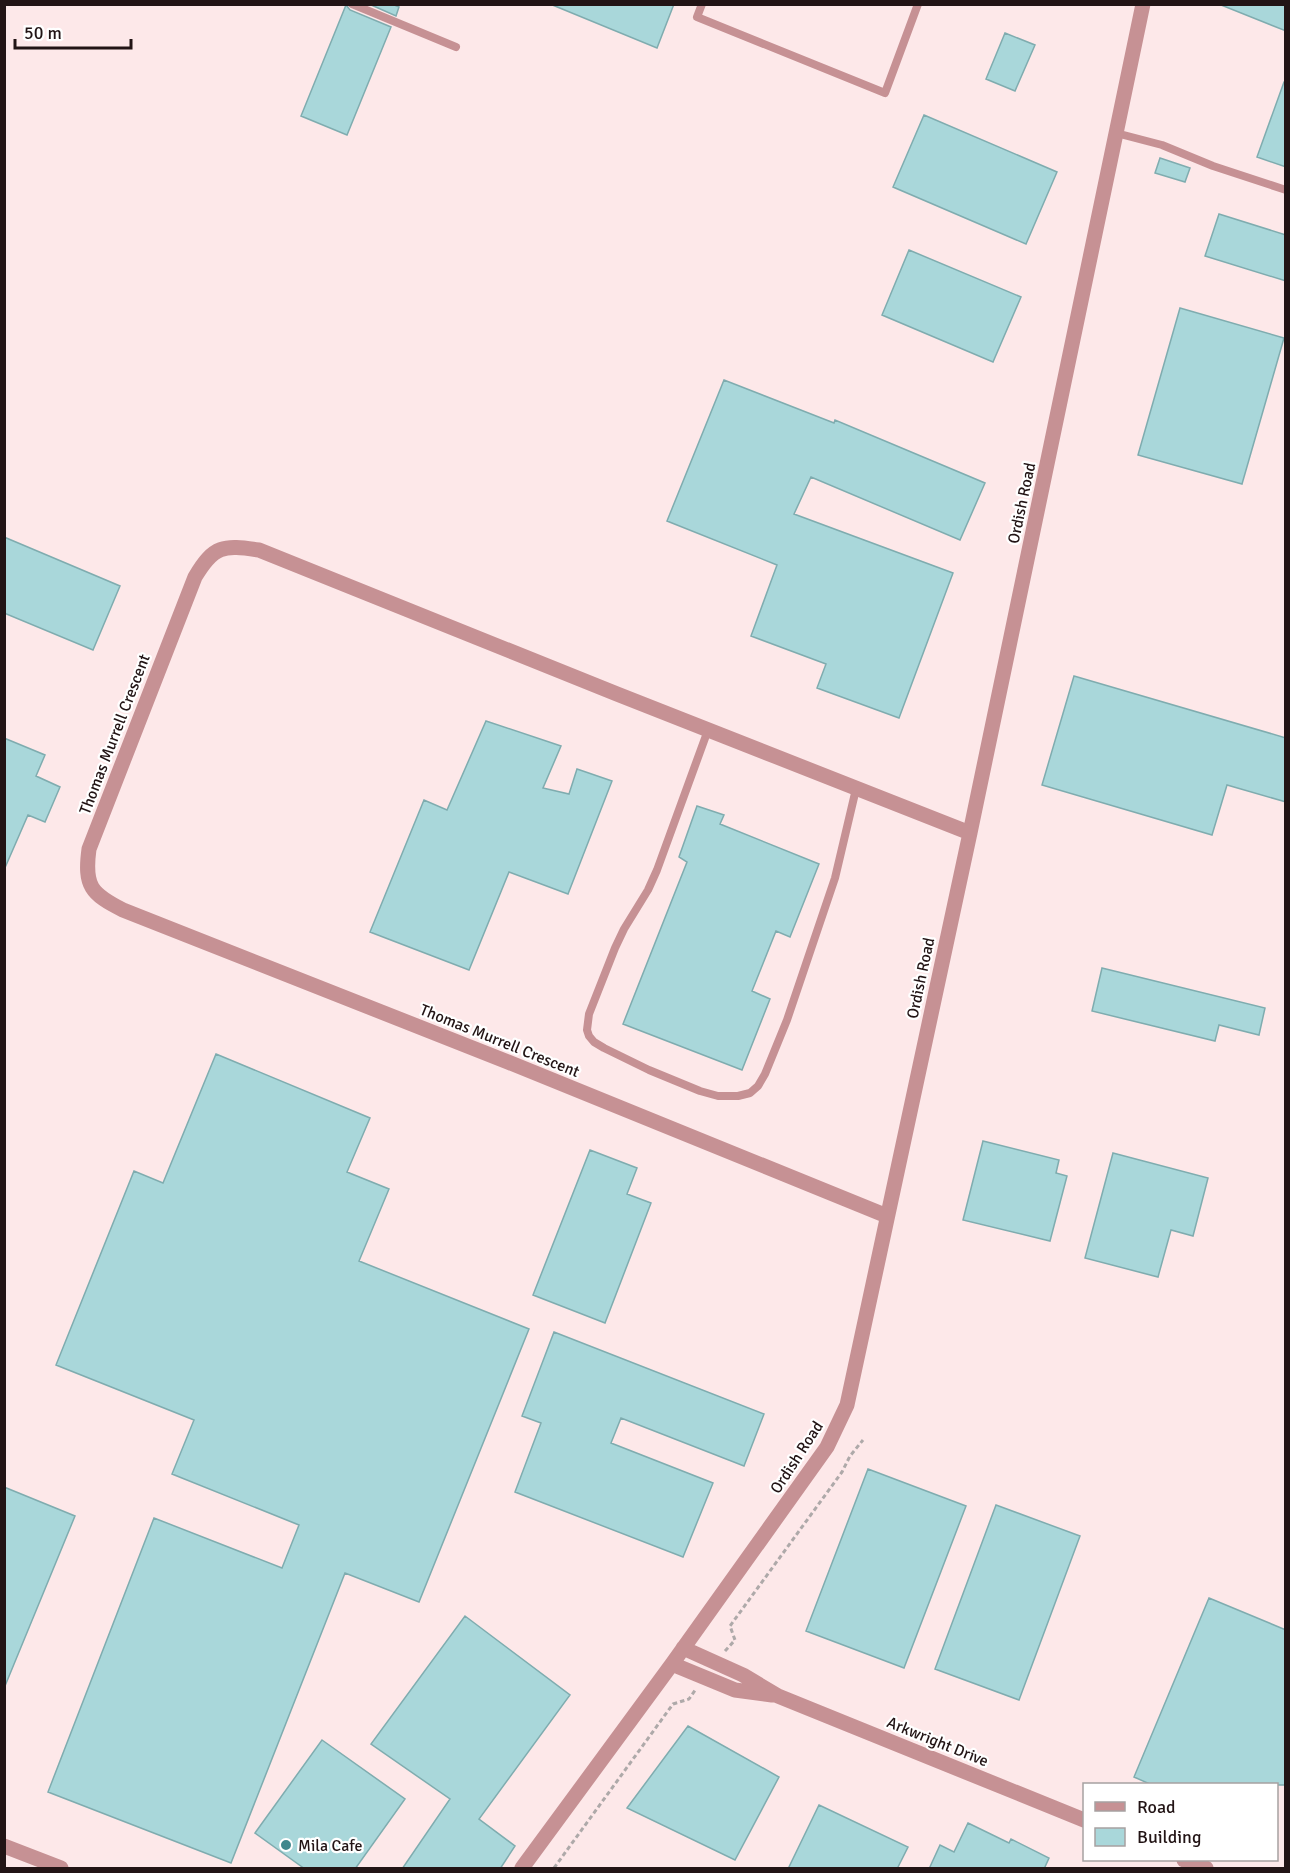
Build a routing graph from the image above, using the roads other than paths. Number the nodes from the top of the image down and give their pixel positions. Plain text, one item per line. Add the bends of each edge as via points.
1 (352, 4) edge
2 (702, 4) edge
3 (918, 4) edge
4 (1143, 4) edge
5 (456, 47) dead end
6 (1116, 133) junction
7 (1286, 190) edge
8 (708, 730) junction
9 (856, 789) junction
10 (970, 833) junction
11 (887, 1216) junction
12 (683, 1648) junction
13 (672, 1664) junction
14 (778, 1696) junction
15 (1083, 1820) edge
16 (4, 1846) edge
17 (1186, 1861) edge
18 (61, 1869) edge
19 (522, 1869) edge
20 (1206, 1869) edge

1 - 5 lane
2 - 3 lane via 697,16 885,93
4 - 6 street, Ordish Road
6 - 7 lane via 1162,145
6 - 10 street, Ordish Road
8 - 9 street, Thomas Murrell Crescent
8 - 9 lane via 657,870 615,948 589,1014 587,1030 588,1036 604,1048 700,1091 718,1096 750,1093 765,1074 835,878
8 - 11 street, Thomas Murrell Crescent via 259,550 220,549 206,558 195,577 89,849 88,879 94,892 123,910
9 - 10 street, Thomas Murrell Crescent
10 - 11 street, Ordish Road
11 - 12 street, Ordish Road via 848,1405 827,1447
12 - 13 street, Ordish Road
12 - 14 street, Arkwright Drive
13 - 14 street, Arkwright Drive via 735,1690
13 - 19 street, Ordish Road
14 - 15 street, Arkwright Drive
16 - 18 street
17 - 20 street

